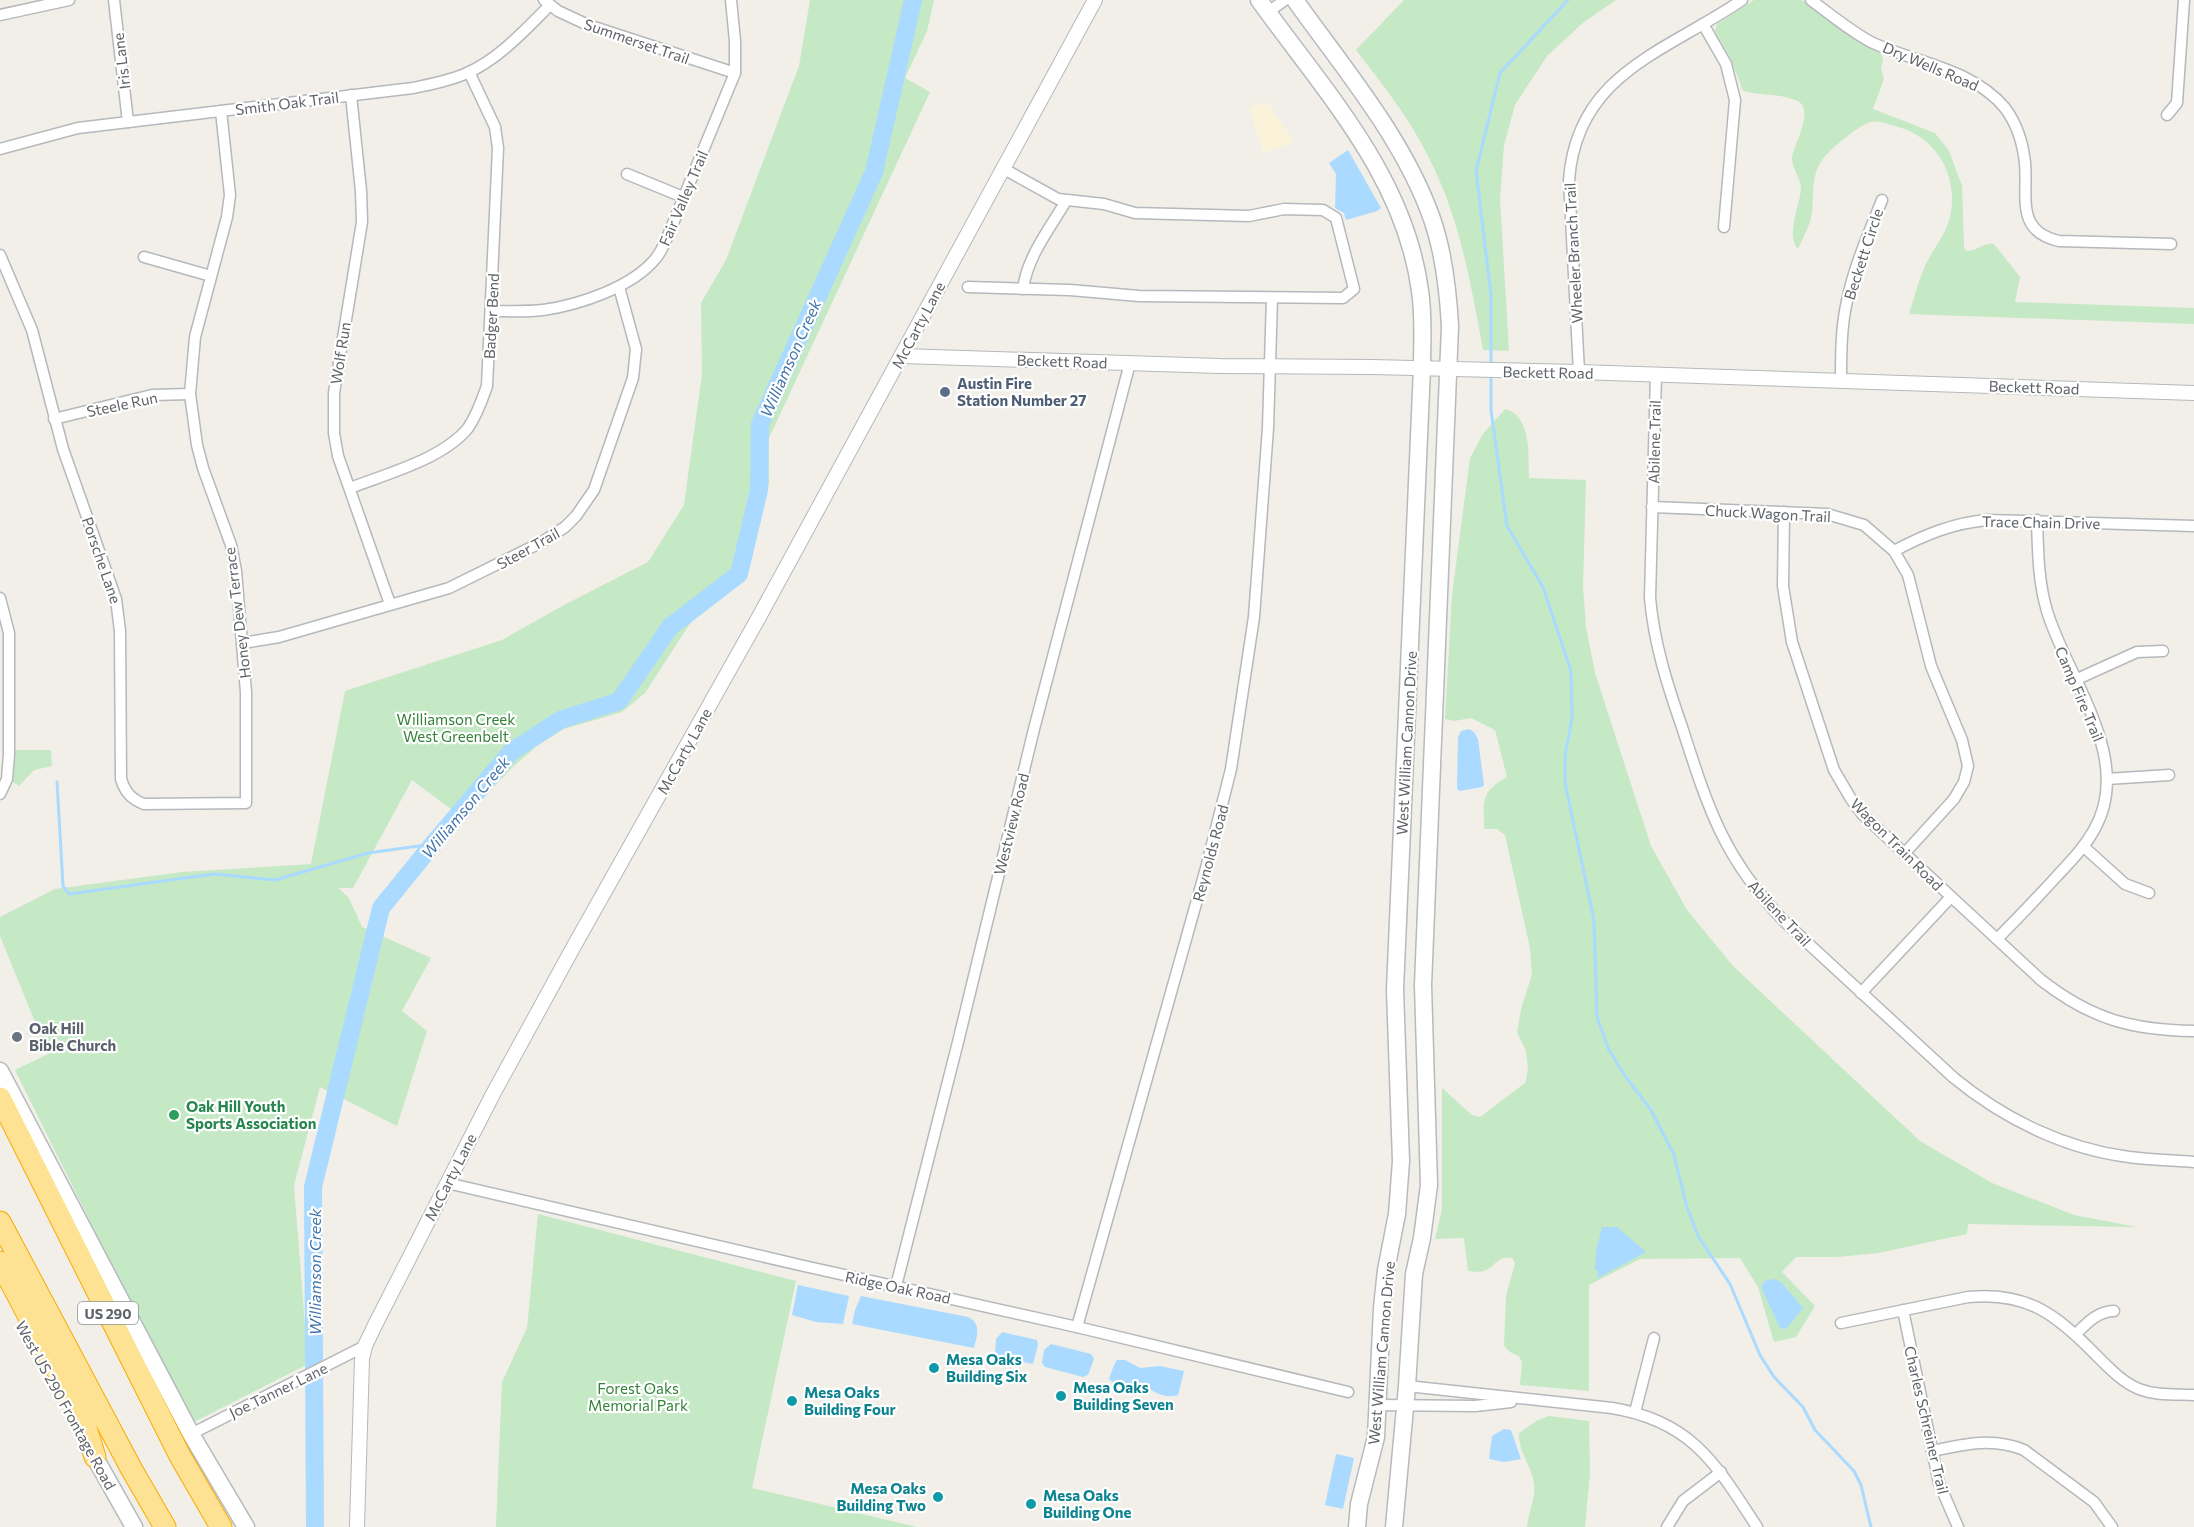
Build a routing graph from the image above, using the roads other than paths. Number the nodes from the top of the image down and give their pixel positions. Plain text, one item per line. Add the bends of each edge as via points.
1 (69, 0) edge
2 (114, 0) edge
3 (731, 0) edge
4 (1095, 0) edge
5 (1285, 0) edge
6 (1294, 0) edge
7 (1742, 0) edge
8 (1811, 0) edge
9 (2184, 0) edge
10 (547, 3) edge
11 (1264, 6) edge
12 (0, 15) edge
13 (1703, 24) junction
14 (469, 72) junction
15 (735, 73) junction
16 (351, 94) junction
17 (221, 111) junction
18 (2167, 115) dead end
19 (128, 122) junction
20 (0, 149) edge
21 (1006, 166) junction
22 (627, 174) dead end
23 (684, 197) junction
24 (1882, 200) dead end
25 (1066, 201) junction
26 (1724, 227) dead end
27 (2171, 244) dead end
28 (0, 255) edge
29 (144, 257) dead end
30 (211, 276) junction
31 (619, 287) junction
32 (968, 287) dead end
33 (1023, 289) junction
34 (1268, 298) junction
35 (492, 311) junction
36 (902, 356) junction
37 (1130, 363) junction
38 (1271, 366) junction
39 (1422, 368) junction
40 (1450, 370) junction
41 (1579, 372) junction
42 (1656, 375) junction
43 (1841, 381) junction
44 (2194, 393) edge
45 (190, 394) junction
46 (54, 419) junction
47 (350, 488) junction
48 (1652, 507) junction
49 (1784, 512) junction
50 (2037, 520) junction
51 (2194, 526) edge
52 (1894, 551) junction
53 (0, 598) edge
54 (390, 604) junction
55 (243, 643) junction
56 (2163, 651) dead end
57 (2075, 680) junction
58 (4, 715) edge
59 (2169, 776) dead end
60 (2107, 779) junction
61 (0, 794) edge
62 (246, 803) joint
63 (2084, 847) junction
64 (1904, 854) junction
65 (2148, 893) dead end
66 (1950, 897) junction
67 (1997, 939) junction
68 (1861, 993) junction
69 (2194, 1031) edge
70 (0, 1071) edge
71 (0, 1098) edge
72 (2194, 1161) edge
73 (447, 1183) junction
74 (0, 1222) edge
75 (0, 1262) edge
76 (0, 1283) edge
77 (896, 1286) junction
78 (1903, 1310) junction
79 (2114, 1311) dead end
80 (1841, 1323) dead end
81 (1077, 1327) junction
82 (2076, 1334) junction
83 (1654, 1338) dead end
84 (365, 1347) junction
85 (1407, 1386) junction
86 (1348, 1392) dead end
87 (2194, 1395) edge
88 (1523, 1400) junction
89 (1377, 1405) junction
90 (1406, 1406) junction
91 (1635, 1412) junction
92 (191, 1434) junction
93 (1932, 1451) junction
94 (95, 1457) junction
95 (1721, 1472) junction
96 (220, 1526) edge
97 (134, 1527) edge
98 (165, 1527) edge
99 (246, 1527) edge
100 (357, 1527) edge
101 (1357, 1527) edge
102 (1394, 1527) edge
103 (1667, 1527) edge
104 (1757, 1527) edge
105 (1958, 1527) edge
106 (2112, 1527) edge

1 - 12 street
2 - 19 street, Iris Lane
3 - 15 street, Fair Valley Trail
4 - 21 street, McCarty Lane
5 - 11 street
6 - 40 main road, West William Cannon Drive via 1406,157 1421,190 1443,260
7 - 13 street, Wheeler Branch Trail
8 - 27 street, Dry Wells Road via 1871,41 1971,81 1997,100 2020,135 2026,214 2037,232 2059,241
9 - 18 street via 2177,102
10 - 14 street, Smith Oak Trail via 496,55
10 - 15 street, Summerset Trail via 588,25
11 - 39 main road, West William Cannon Drive via 1364,144 1391,191 1413,253 1421,292
13 - 26 street via 1726,64 1735,100
13 - 41 street, Wheeler Branch Trail via 1610,85 1594,104 1575,142 1569,192
14 - 16 street, Smith Oak Trail via 413,88
14 - 35 street, Badger Bend via 497,136
15 - 23 street, Fair Valley Trail
16 - 17 street, Smith Oak Trail
16 - 47 street, Wolf Run via 362,222 333,414 338,456
17 - 19 street, Smith Oak Trail
17 - 30 street, Honey Dew Terrace via 230,195
19 - 20 street, Smith Oak Trail via 78,128
21 - 25 street via 1050,188
21 - 36 street, McCarty Lane
22 - 23 street
23 - 31 street, Fair Valley Trail via 656,258
24 - 43 street, Beckett Circle via 1846,302
25 - 33 street via 1031,262
25 - 34 street via 1104,204 1135,213 1249,216 1284,209 1333,214 1354,285 1351,293 1343,298
28 - 46 street, Porsche Lane via 32,330
29 - 30 street
30 - 45 street, Honey Dew Terrace via 195,337
31 - 35 street, Fair Valley Trail via 552,308
31 - 54 street, Steer Trail via 636,349 633,378 594,490 576,516 542,542 470,579
32 - 33 street
33 - 34 street
34 - 38 street, Reynolds Road
35 - 47 street, Badger Bend via 487,386 469,427 436,453
36 - 37 street, Beckett Road
36 - 73 street, McCarty Lane via 574,945
37 - 38 street, Beckett Road
37 - 77 street, Westview Road via 1034,729
38 - 39 street, Beckett Road
38 - 81 street, Reynolds Road via 1254,617 1231,769
39 - 40 street, Beckett Road
39 - 89 main road, West William Cannon Drive via 1395,990 1400,1189 1382,1308
40 - 41 street, Beckett Road
40 - 85 main road, West William Cannon Drive via 1423,985 1429,1185 1414,1274
41 - 42 street, Beckett Road
42 - 43 street, Beckett Road
42 - 48 street, Abilene Trail
43 - 44 street, Beckett Road
45 - 46 street, Steele Run via 152,395
45 - 55 street, Honey Dew Terrace via 199,453 234,557
46 - 62 street, Porsche Lane via 119,614 124,789 144,804
47 - 54 street, Wolf Run
48 - 49 street, Chuck Wagon Trail
48 - 68 street, Abilene Trail via 1650,598 1656,643 1714,822 1735,861 1762,897
49 - 52 street, Chuck Wagon Trail via 1827,514 1852,520 1872,531
49 - 64 street, Wagon Train Road via 1783,586 1788,627 1828,755 1862,814
50 - 51 street, Trace Chain Drive
50 - 52 street, Trace Chain Drive via 1963,523
50 - 57 street, Camp Fire Trail via 2039,575 2046,609
52 - 64 street, Chuck Wagon Trail via 1908,575 1929,659 1962,740 1968,766 1954,799
53 - 58 street via 9,633
54 - 55 street, Steer Trail via 279,637
55 - 62 street, Honey Dew Terrace
56 - 57 street via 2137,652
57 - 60 street, Camp Fire Trail via 2099,733
58 - 61 street via 9,755 7,779
59 - 60 street
60 - 63 street, Camp Fire Trail via 2099,820
63 - 65 street via 2125,884
63 - 67 street, Camp Fire Trail
64 - 66 street, Wagon Train Road
66 - 67 street, Wagon Train Road
66 - 68 street
67 - 69 street, Wagon Train Road via 2041,981 2066,1000 2093,1013 2151,1029
68 - 72 street, Abilene Trail via 1968,1089 2013,1119 2061,1140 2103,1152
70 - 92 main road
71 - 96 highway, US 290 via 180,1456
73 - 77 street, Ridge Oak Road
73 - 84 street, McCarty Lane
74 - 98 highway, US 290
75 - 94 highway via 84,1421
76 - 94 main road, West US 290 Frontage Road
77 - 81 street, Ridge Oak Road
78 - 80 street
78 - 82 street via 1968,1297 2001,1297 2050,1313
78 - 93 street, Charles Schreiner Trail
79 - 82 street via 2100,1314
81 - 86 street, Ridge Oak Road
82 - 87 street via 2124,1381 2160,1394
83 - 91 street
84 - 92 street, Joe Tanner Lane
84 - 100 street, McCarty Lane
85 - 88 street
85 - 90 main road, West William Cannon Drive
88 - 90 street via 1475,1406
88 - 91 street
89 - 90 street
89 - 101 main road, West William Cannon Drive via 1376,1437
90 - 102 main road, West William Cannon Drive
91 - 95 street via 1686,1437
92 - 99 main road
93 - 105 street, Charles Schreiner Trail via 1943,1495
93 - 106 street via 1987,1441 2024,1450 2094,1502
94 - 97 main road, West US 290 Frontage Road
95 - 103 street via 1683,1501
95 - 104 street

